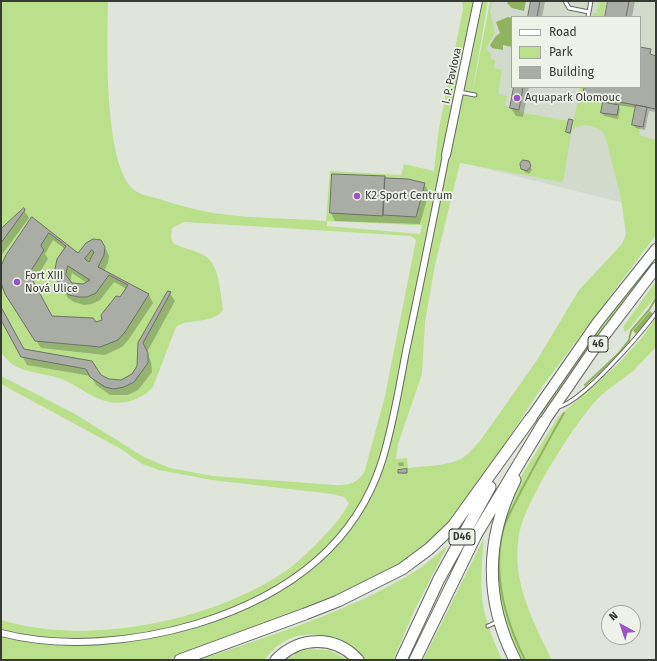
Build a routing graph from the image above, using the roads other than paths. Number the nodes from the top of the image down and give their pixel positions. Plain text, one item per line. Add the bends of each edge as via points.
1 (478, 1) edge
2 (565, 1) edge
3 (591, 1) edge
4 (589, 12) junction
5 (588, 16) edge
6 (459, 92) junction
7 (475, 95) dead end
8 (446, 155) joint
9 (656, 249) edge
10 (656, 268) edge
11 (656, 313) edge
12 (554, 408) junction
13 (531, 418) junction
14 (544, 422) junction
15 (499, 622) junction
16 (488, 626) dead end
17 (1, 633) edge
18 (180, 660) edge
19 (276, 660) edge
20 (358, 660) edge
21 (401, 660) edge
22 (415, 660) edge
23 (515, 660) edge

1 - 6 street, I. P. Pavlova
2 - 4 lane via 569,8
3 - 4 lane
4 - 5 lane
6 - 7 lane
6 - 8 street, I. P. Pavlova
8 - 17 street via 382,460 362,508 338,541 305,570 263,597 215,618 184,627 110,640 42,640
9 - 13 main road, 46 via 597,323
10 - 12 main road, 46 via 604,335
11 - 12 lane via 616,361 569,402
12 - 14 main road, 46
13 - 18 highway via 453,526 438,542 402,569 338,601
13 - 21 highway, D46 via 464,532
14 - 15 highway via 511,488 498,525 492,572 493,594
14 - 22 highway, D46 via 476,535
15 - 16 lane
15 - 23 highway
19 - 20 highway via 287,650 318,641 332,643

